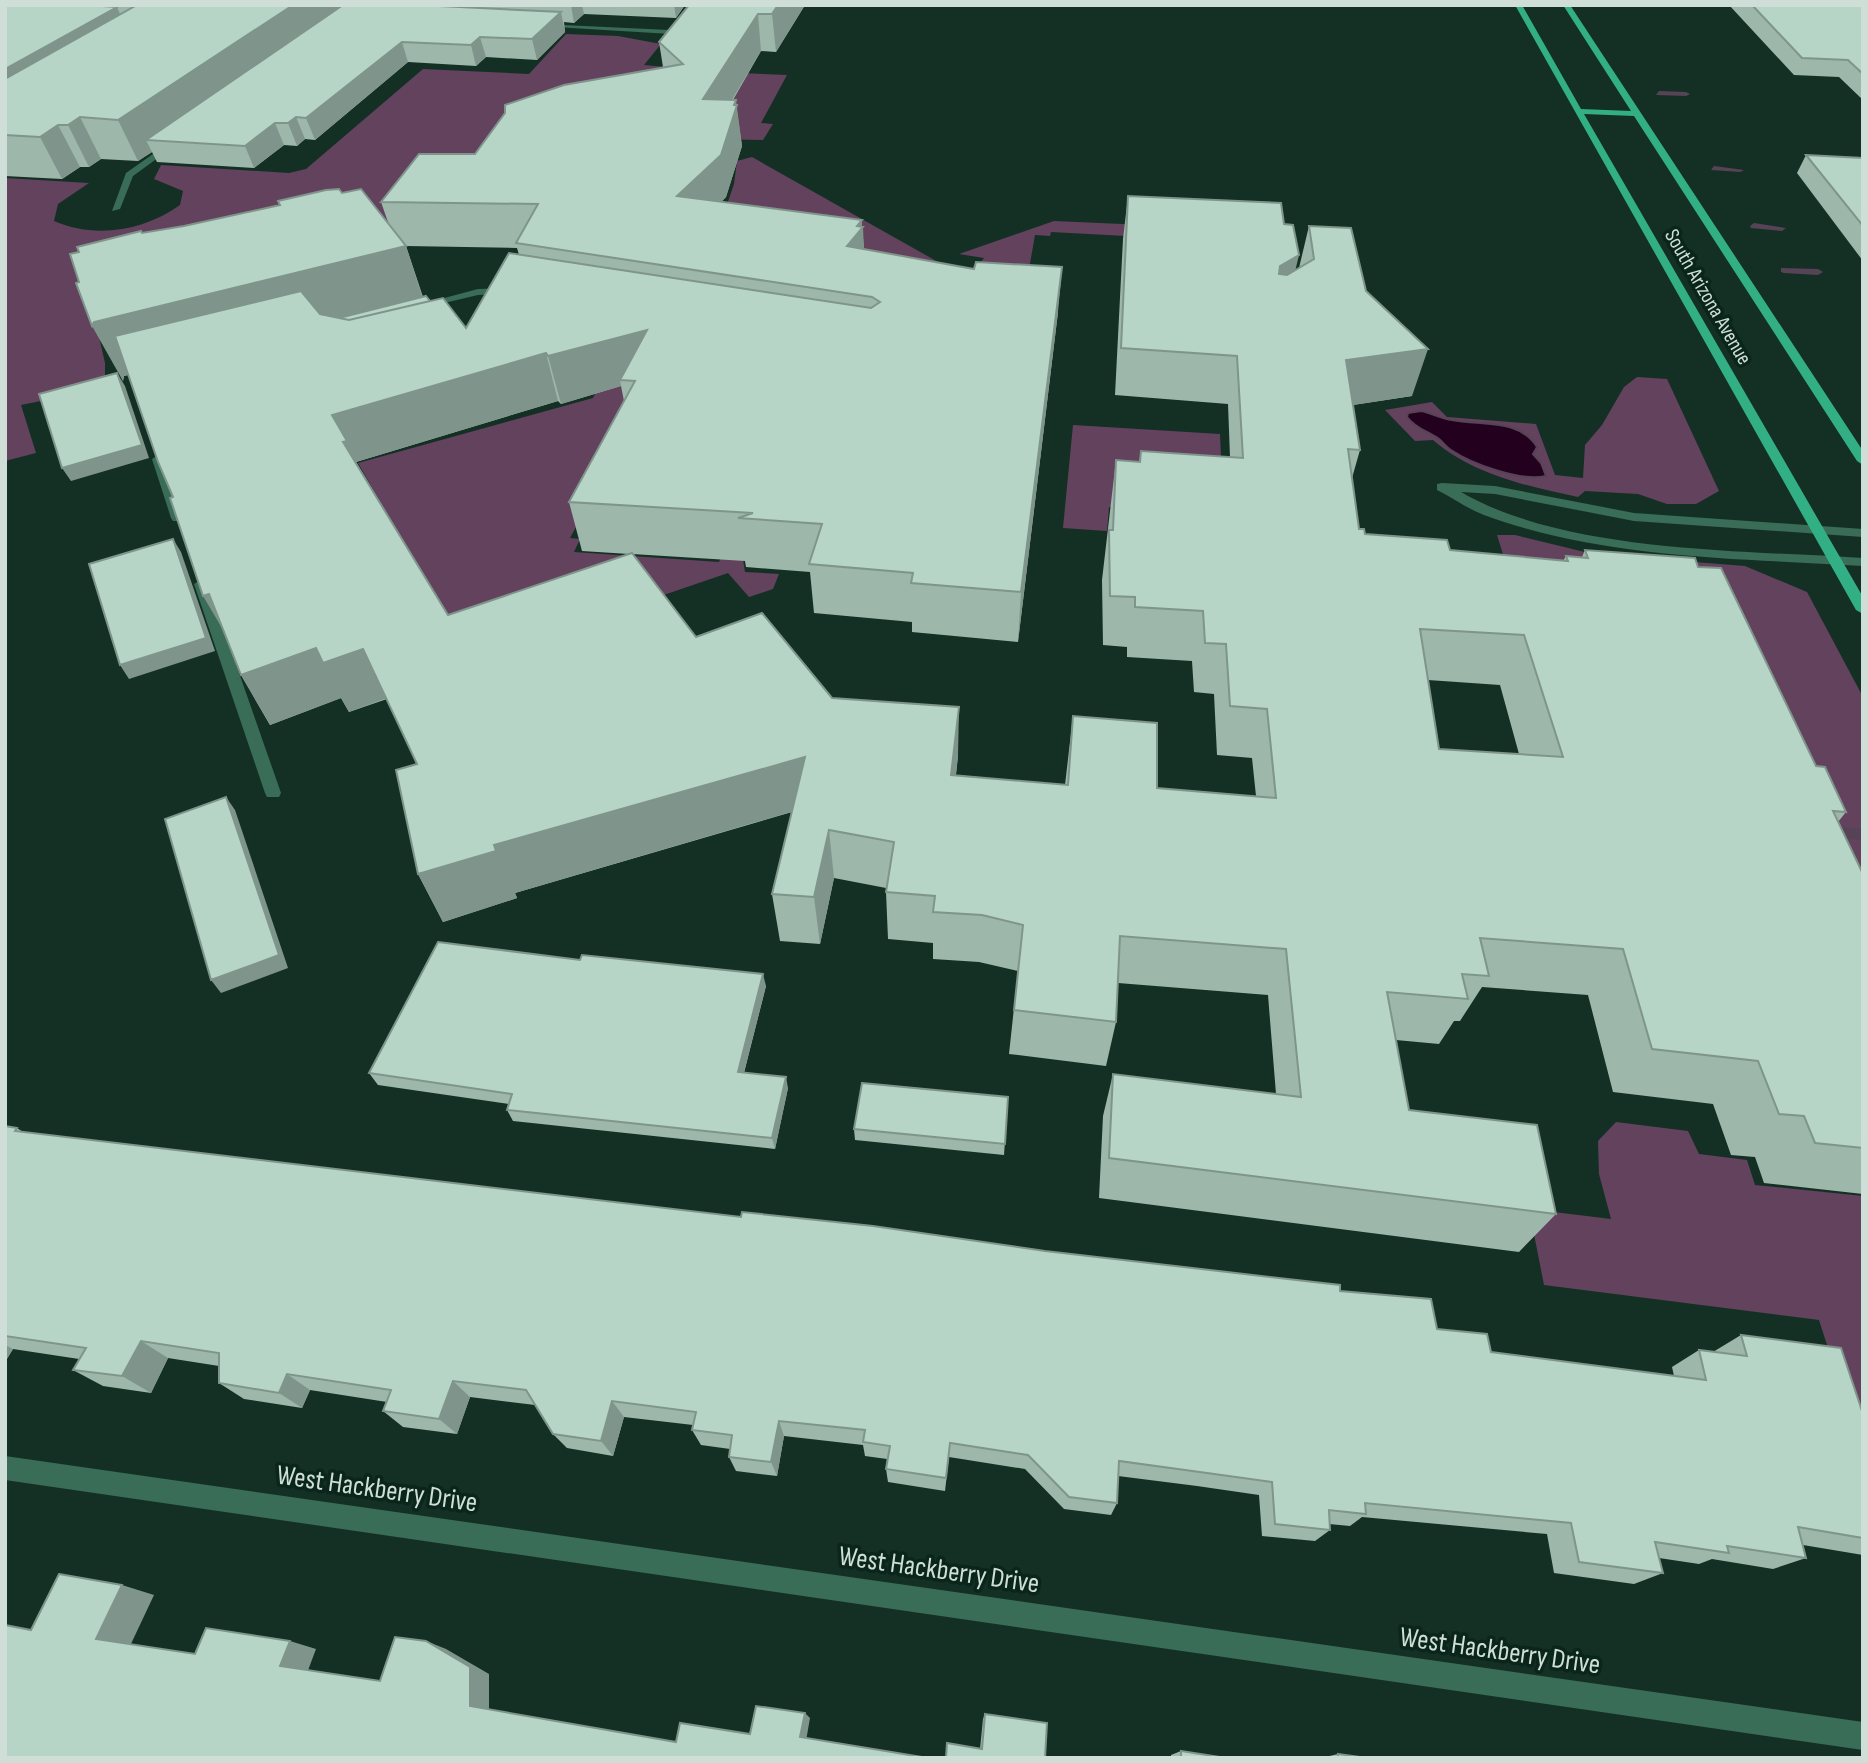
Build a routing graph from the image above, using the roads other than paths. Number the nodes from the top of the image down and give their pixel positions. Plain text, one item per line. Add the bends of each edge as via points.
1 (693, 5) edge
2 (1518, 5) edge
3 (1566, 5) edge
4 (527, 26) edge
5 (1578, 111) junction
6 (1636, 114) junction
7 (184, 136) edge
8 (115, 209) dead end
9 (507, 285) junction
10 (527, 293) edge
11 (494, 306) edge
12 (405, 309) edge
13 (156, 453) edge
14 (1863, 461) edge
15 (1634, 517) junction
16 (1817, 530) junction
17 (183, 531) edge
18 (1863, 533) edge
19 (1643, 546) junction
20 (1834, 560) junction
21 (1863, 562) edge
22 (197, 570) edge
23 (1863, 610) edge
24 (273, 793) dead end
25 (5, 1468) edge
26 (1863, 1736) edge

1 - 4 street via 671,32
2 - 5 main road, South Arizona Avenue
3 - 6 main road, South Arizona Avenue
5 - 6 main road
5 - 16 main road, South Arizona Avenue
6 - 14 main road, South Arizona Avenue
7 - 8 street via 129,175
9 - 10 street
9 - 11 street
9 - 12 street
13 - 17 street
15 - 16 street
15 - 19 street
15 - 19 street via 1495,491 1442,487 1486,511 1535,527
16 - 18 street
16 - 20 main road, South Arizona Avenue
19 - 20 street
20 - 21 street
20 - 23 main road, South Arizona Avenue
22 - 24 street
25 - 26 street, West Hackberry Drive

